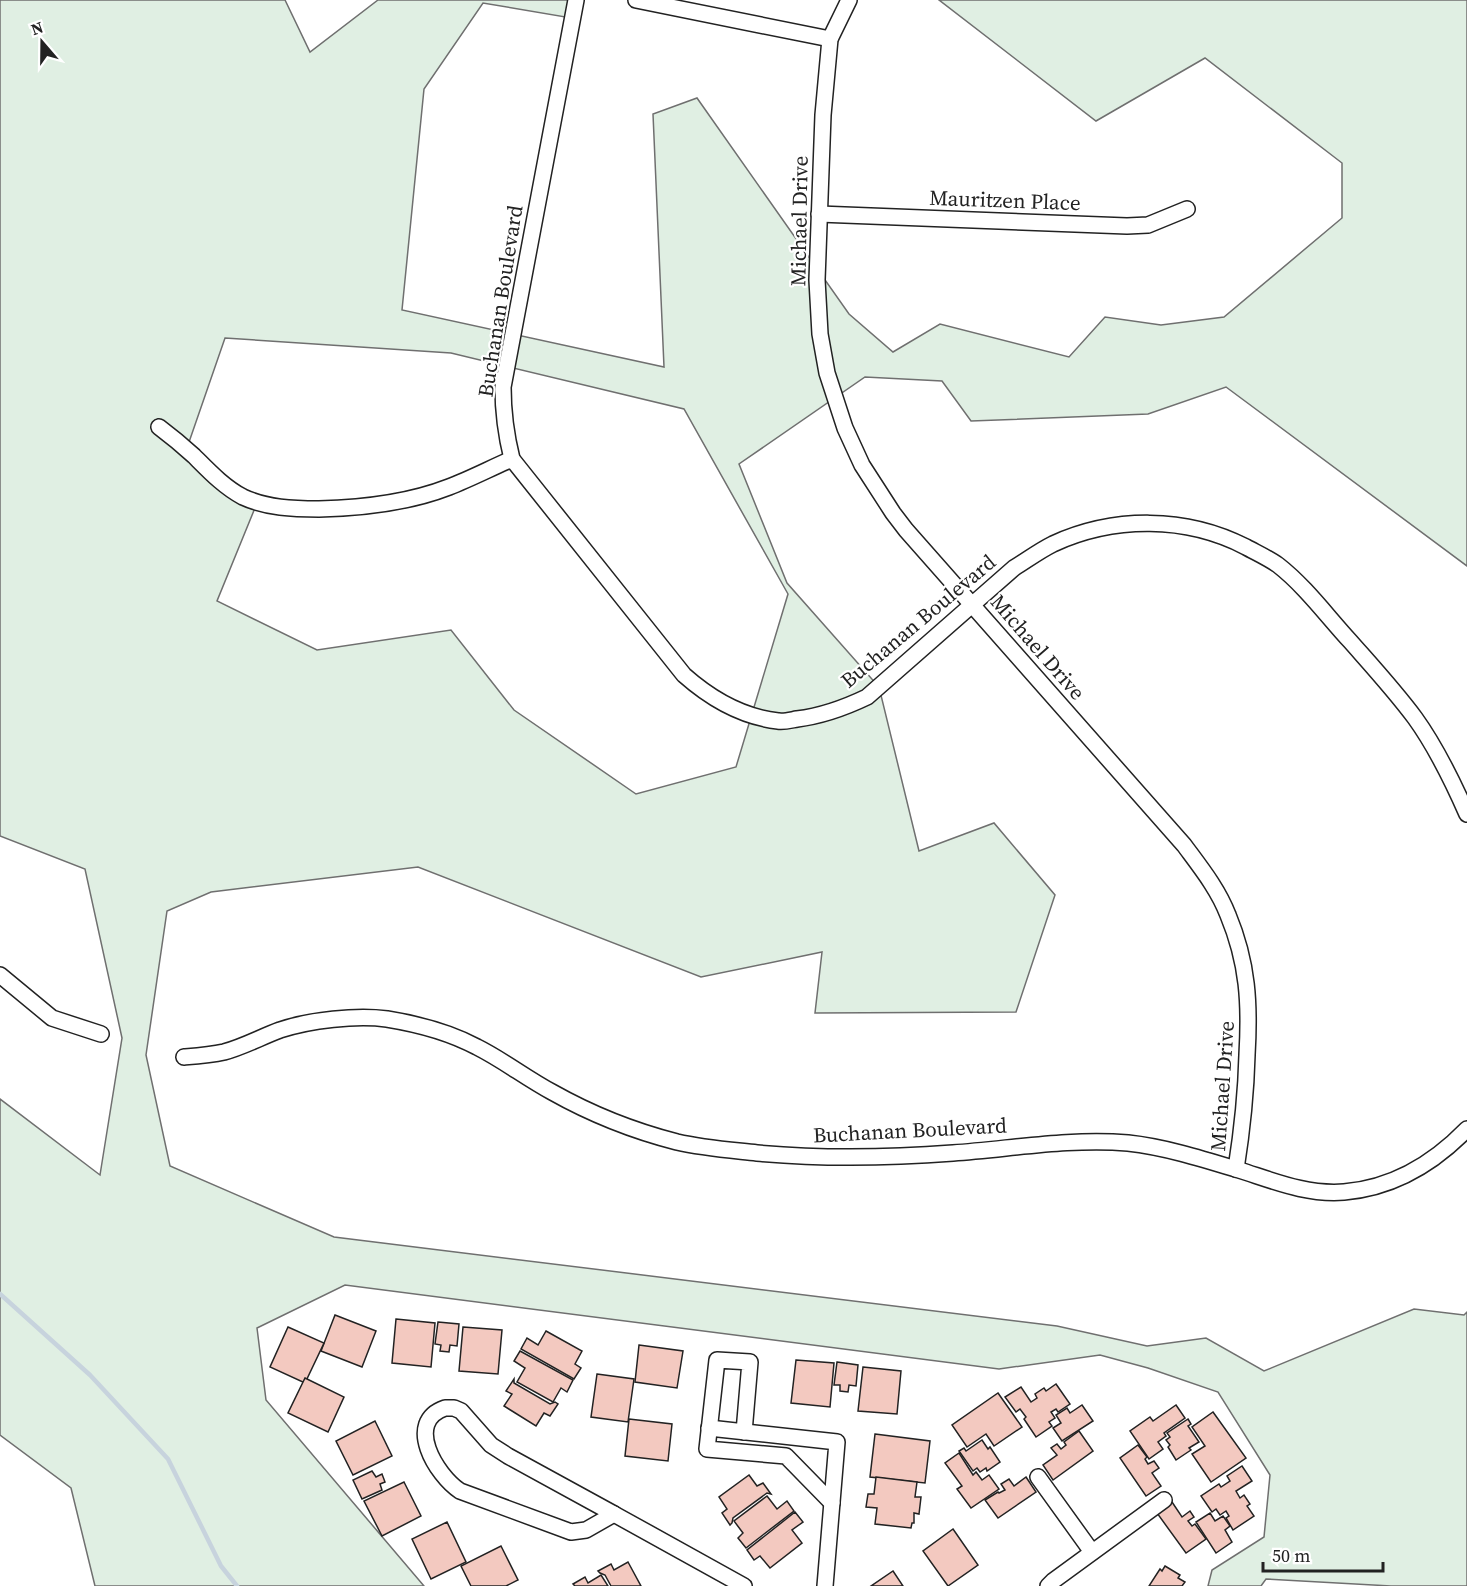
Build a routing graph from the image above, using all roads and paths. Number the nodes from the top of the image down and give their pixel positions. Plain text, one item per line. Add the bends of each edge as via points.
1 (576, 0) edge
2 (636, 0) edge
3 (849, 0) edge
4 (830, 39) junction
5 (1187, 209) dead end
6 (819, 214) junction
7 (159, 427) dead end
8 (512, 459) junction
9 (972, 604) junction
10 (1467, 814) edge
11 (0, 975) edge
12 (100, 1034) dead end
13 (184, 1057) dead end
14 (1467, 1129) edge
15 (1236, 1169) junction
16 (709, 1428) junction
17 (744, 1432) junction
18 (788, 1437) junction
19 (786, 1456) junction
20 (1038, 1478) dead end
21 (1164, 1500) dead end
22 (832, 1503) junction
23 (614, 1514) junction
24 (1092, 1552) junction
25 (744, 1586) edge
26 (825, 1586) edge
27 (1048, 1586) edge

1 - 8 street, Buchanan Boulevard via 503,387 505,433
2 - 4 street
3 - 4 street, Michael Drive
4 - 6 street, Michael Drive
5 - 6 street, Mauritzen Place via 1148,225 1127,226
6 - 9 street, Michael Drive via 820,334 827,373 845,428 862,465 893,513
7 - 8 street via 242,496 283,508 394,502 448,487
8 - 9 street, Buchanan Boulevard via 684,675 716,699 758,716 780,722 814,717 867,697
9 - 10 street, Buchanan Boulevard via 1040,551 1108,526 1187,526 1222,536 1277,565 1296,580 1381,676 1434,747
9 - 15 street, Michael Drive via 1184,845 1224,905 1241,953 1249,1002 1246,1094
11 - 12 street via 52,1018
13 - 15 street, Buchanan Boulevard via 229,1051 308,1023 388,1019 456,1036 580,1107 636,1129 697,1146 862,1157 1105,1142 1161,1148
14 - 15 street, Buchanan Boulevard via 1418,1170 1360,1190 1309,1191
16 - 17 street
16 - 17 street via 717,1360 750,1362
16 - 19 street via 707,1449
17 - 18 street
18 - 19 street
18 - 22 street via 837,1442
19 - 22 street
20 - 24 street
21 - 24 street
22 - 26 street
23 - 23 street via 491,1445 461,1411 438,1410 425,1424 425,1435 440,1473 460,1491 571,1532 586,1530
23 - 25 street
24 - 27 street

